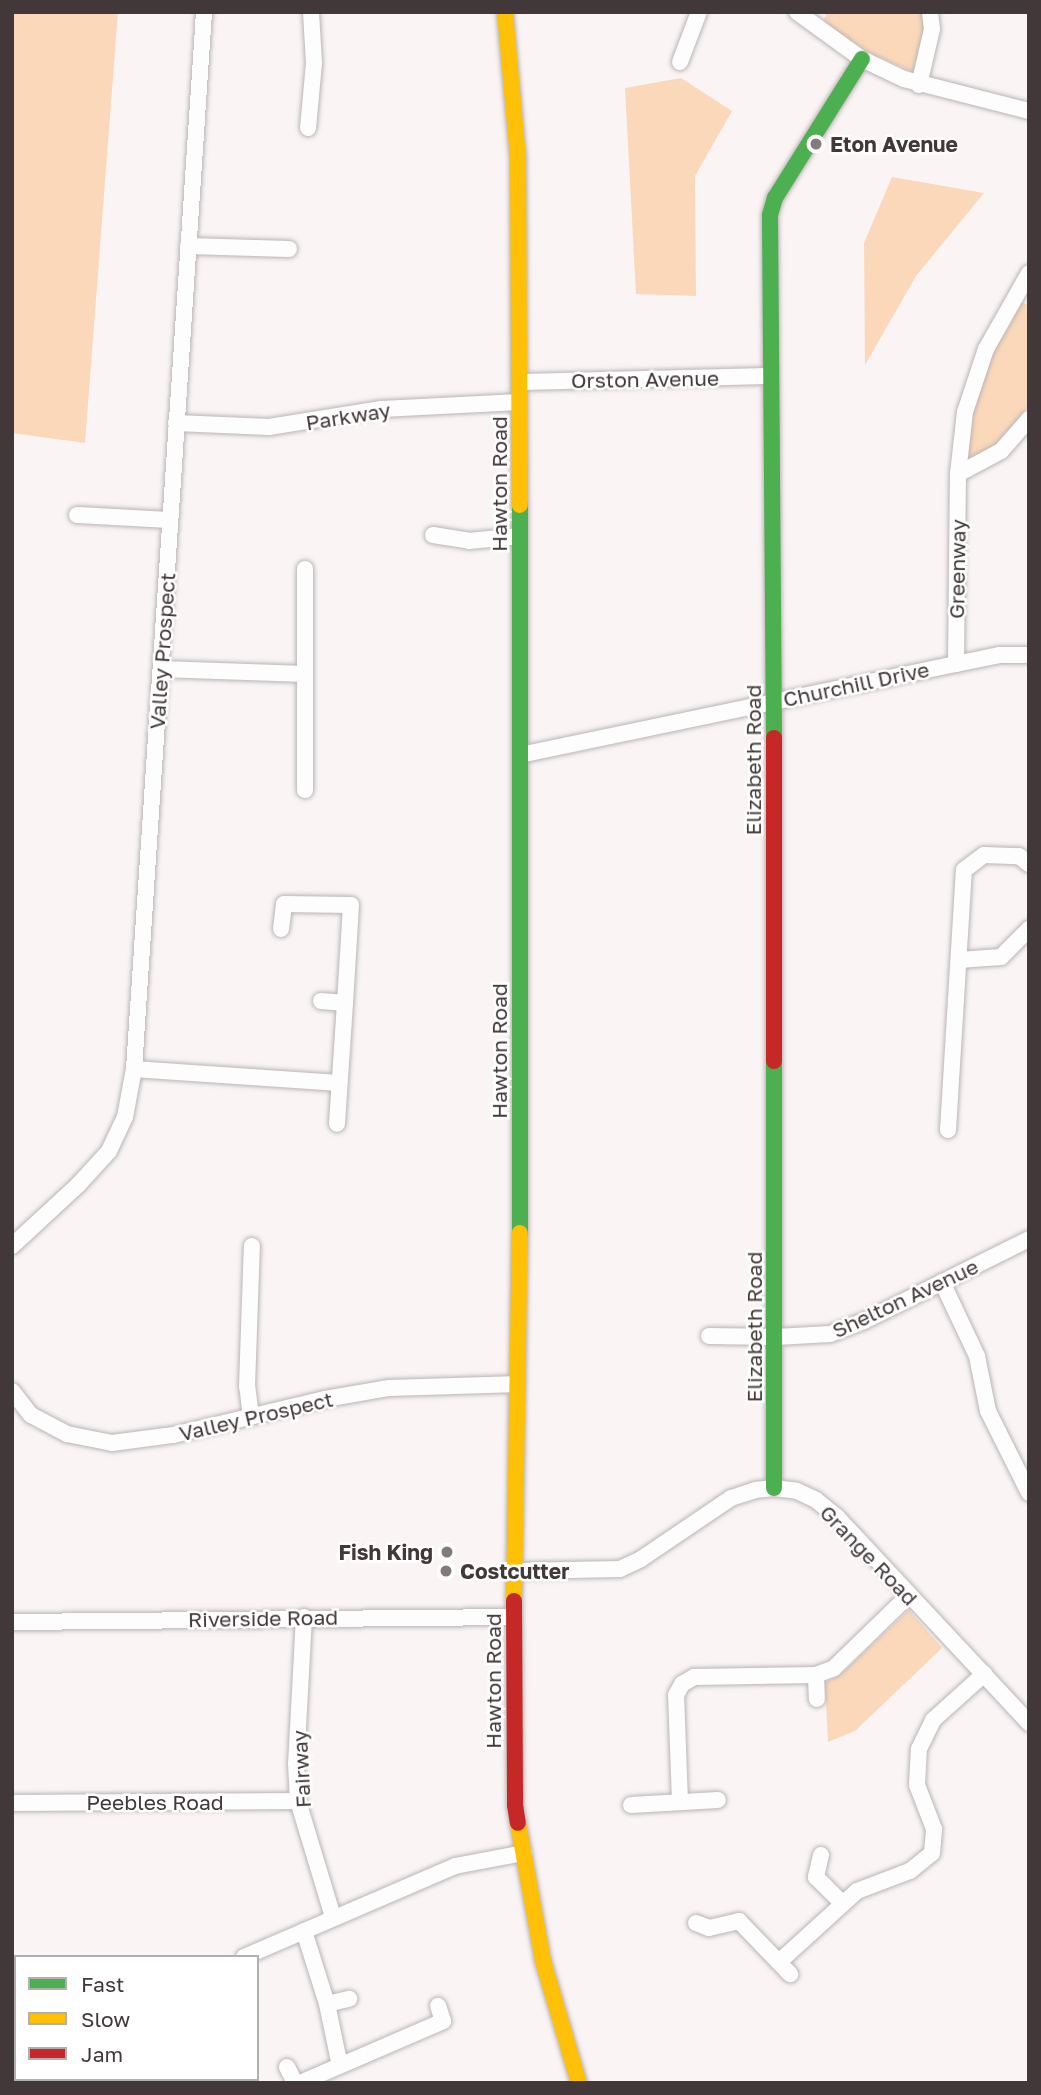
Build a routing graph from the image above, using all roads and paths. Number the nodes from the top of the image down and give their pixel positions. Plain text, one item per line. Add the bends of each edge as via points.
1 (204, 12) edge
2 (311, 12) edge
3 (505, 12) edge
4 (699, 12) edge
5 (930, 12) edge
6 (809, 16) edge
7 (862, 59) junction
8 (680, 62) dead end
9 (919, 85) junction
10 (1029, 111) edge
11 (308, 128) dead end
12 (188, 246) junction
13 (289, 249) dead end
14 (1027, 281) edge
15 (770, 376) junction
16 (520, 382) junction
17 (519, 402) junction
18 (1029, 419) edge
19 (176, 423) junction
20 (958, 474) junction
21 (77, 515) dead end
22 (170, 520) junction
23 (433, 536) dead end
24 (520, 536) junction
25 (305, 569) dead end
26 (1029, 655) edge
27 (956, 664) junction
28 (161, 669) junction
29 (305, 674) junction
30 (774, 701) junction
31 (520, 755) junction
32 (305, 790) dead end
33 (1029, 864) edge
34 (281, 929) dead end
35 (1029, 929) edge
36 (959, 960) junction
37 (321, 1001) dead end
38 (345, 1003) junction
39 (134, 1069) junction
40 (339, 1083) junction
41 (337, 1124) dead end
42 (948, 1130) dead end
43 (1029, 1239) edge
44 (12, 1245) edge
45 (252, 1246) dead end
46 (942, 1282) junction
47 (709, 1336) dead end
48 (776, 1337) junction
49 (517, 1384) junction
50 (12, 1391) edge
51 (251, 1417) junction
52 (774, 1488) junction
53 (1029, 1493) edge
54 (516, 1571) junction
55 (908, 1596) junction
56 (513, 1616) junction
57 (304, 1617) junction
58 (12, 1622) edge
59 (984, 1674) junction
60 (816, 1675) junction
61 (817, 1699) dead end
62 (1029, 1723) edge
63 (718, 1800) dead end
64 (298, 1801) junction
65 (680, 1802) junction
66 (12, 1803) edge
67 (631, 1805) dead end
68 (524, 1853) junction
69 (821, 1855) dead end
70 (802, 1866) dead end
71 (816, 1877) junction
72 (843, 1904) junction
73 (333, 1917) junction
74 (304, 1931) junction
75 (705, 1931) dead end
76 (249, 1955) edge
77 (349, 1999) dead end
78 (327, 2004) junction
79 (438, 2006) dead end
80 (340, 2066) junction
81 (287, 2067) dead end
82 (295, 2083) edge
83 (300, 2083) edge
84 (579, 2083) edge

1 - 12 street, Valley Prospect
2 - 11 street via 314,63
3 - 16 street, Hawton Road via 518,157
4 - 8 street
5 - 9 street via 932,29
6 - 7 street
7 - 9 street
7 - 15 street, Elizabeth Road via 775,198 770,215
9 - 10 street
12 - 13 street
12 - 19 street, Valley Prospect
14 - 20 street, Greenway via 1002,317 973,382
15 - 16 street, Orston Avenue
15 - 30 street, Elizabeth Road
16 - 17 street, Hawton Road
17 - 19 street, Parkway via 382,409 269,427
17 - 24 street, Hawton Road
18 - 20 street via 1001,451
19 - 22 street, Valley Prospect
20 - 27 street, Greenway
21 - 22 street
22 - 28 street, Valley Prospect
23 - 24 street via 469,541
24 - 31 street, Hawton Road
25 - 29 street
26 - 27 street, Churchill Drive via 1000,655
27 - 30 street, Churchill Drive
28 - 29 street
28 - 39 street, Valley Prospect
29 - 32 street
30 - 31 street, Churchill Drive
30 - 48 street, Elizabeth Road
31 - 49 street, Hawton Road
33 - 36 street via 1019,856 984,855 964,870
34 - 38 street via 284,904 351,905
35 - 36 street via 1001,957
36 - 42 street
37 - 38 street
38 - 40 street
39 - 40 street
39 - 44 street, Valley Prospect via 125,1117 109,1151
40 - 41 street
43 - 46 street, Shelton Avenue
45 - 51 street via 247,1386
46 - 48 street, Shelton Avenue via 830,1334
46 - 53 street via 977,1356 988,1411
47 - 48 street, Shelton Avenue
48 - 52 street, Elizabeth Road
49 - 51 street, Valley Prospect via 389,1388
49 - 54 street, Hawton Road
50 - 51 street, Valley Prospect via 31,1415 67,1434 112,1443
52 - 54 street, Grange Road via 731,1498 620,1569
52 - 55 street, Grange Road via 816,1500
54 - 56 street, Hawton Road
55 - 59 street, Grange Road
55 - 60 street via 834,1668
56 - 57 street, Riverside Road
56 - 68 street, Hawton Road via 516,1805
57 - 58 street, Riverside Road
57 - 64 street, Fairway
59 - 62 street, Grange Road
59 - 72 street via 933,1720 919,1749 917,1785 939,1856 857,1891
60 - 61 street
60 - 65 street via 694,1677 682,1684 676,1695
63 - 65 street
64 - 66 street, Peebles Road
64 - 73 street, Fairway
65 - 67 street
68 - 73 street via 455,1866
68 - 84 street, Hawton Road via 543,1961
69 - 71 street
70 - 71 street
71 - 72 street
72 - 75 street via 785,1968 739,1921
73 - 74 street
74 - 76 street
74 - 78 street
77 - 78 street
78 - 80 street
79 - 80 street via 443,2021
80 - 83 street
81 - 82 street

